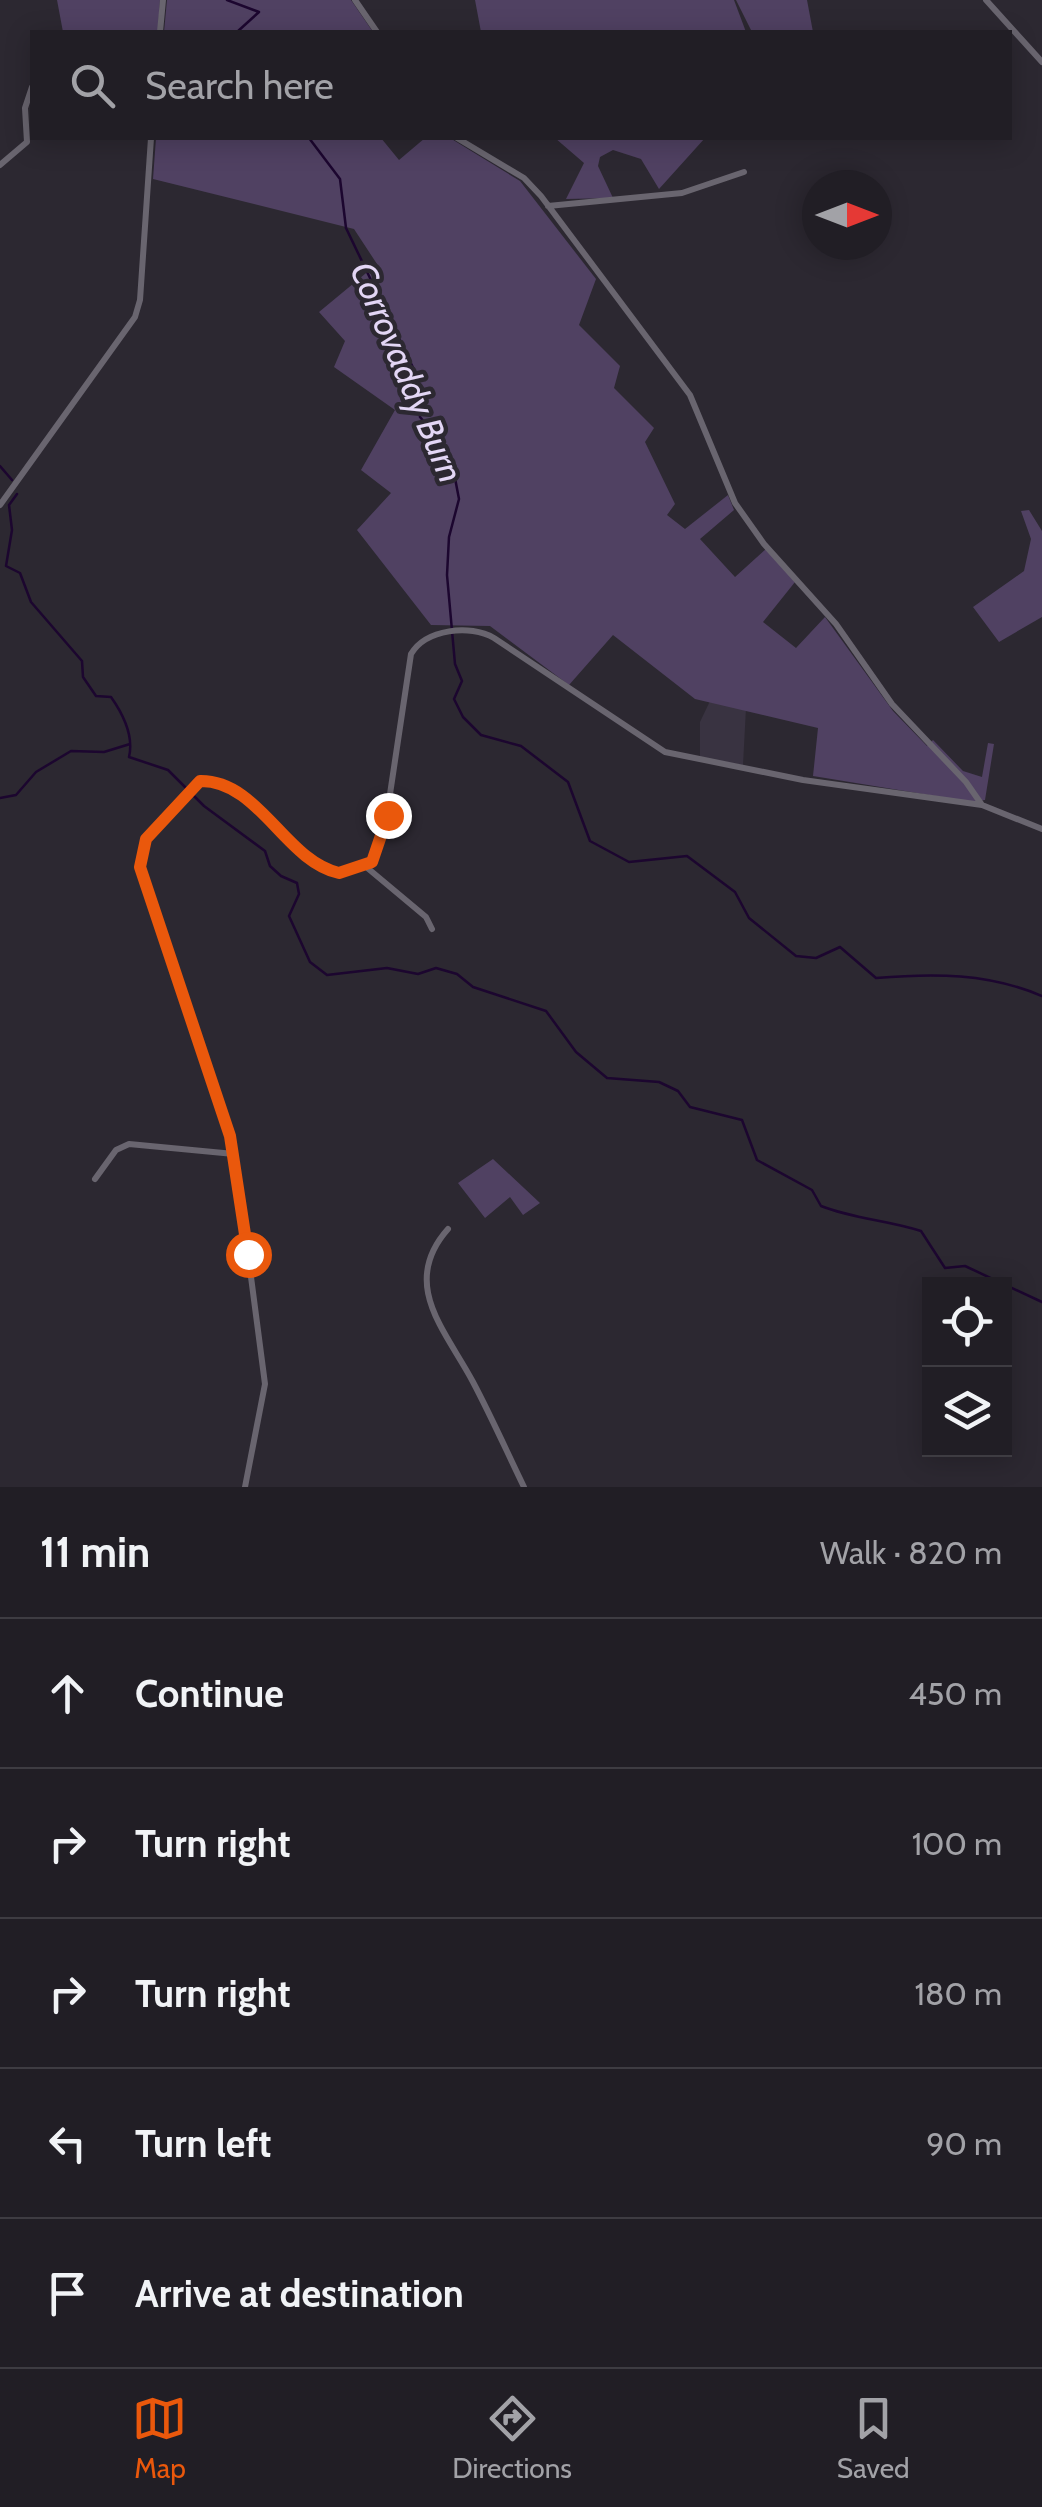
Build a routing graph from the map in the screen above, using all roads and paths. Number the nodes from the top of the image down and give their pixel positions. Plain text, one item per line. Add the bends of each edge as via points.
1 (163, 0) edge
2 (355, 0) edge
3 (986, 0) edge
4 (160, 30) edge
5 (376, 30) edge
6 (1042, 62) edge
7 (30, 93) edge
8 (152, 140) edge
9 (460, 140) edge
10 (0, 165) edge
11 (744, 172) dead end
12 (548, 206) junction
13 (0, 505) edge
14 (982, 805) junction
15 (1042, 829) edge
16 (365, 866) junction
17 (432, 929) dead end
18 (234, 1154) junction
19 (95, 1180) dead end
20 (448, 1229) dead end
21 (246, 1487) edge
22 (524, 1487) edge

1 - 4 street
2 - 5 street
3 - 6 street
7 - 10 street via 27,142
8 - 13 street via 135,317
9 - 12 street via 524,178
11 - 12 street via 682,194
12 - 14 street via 685,388 738,509 836,624 892,704
14 - 15 street
14 - 16 street via 664,752 487,634 458,632 424,641 411,654 384,834
16 - 17 street
16 - 18 street via 339,873 323,869 232,791 206,780 193,785 146,839 140,862
18 - 19 street via 129,1144 116,1150
18 - 21 street via 265,1384
20 - 22 street via 428,1257 431,1312

